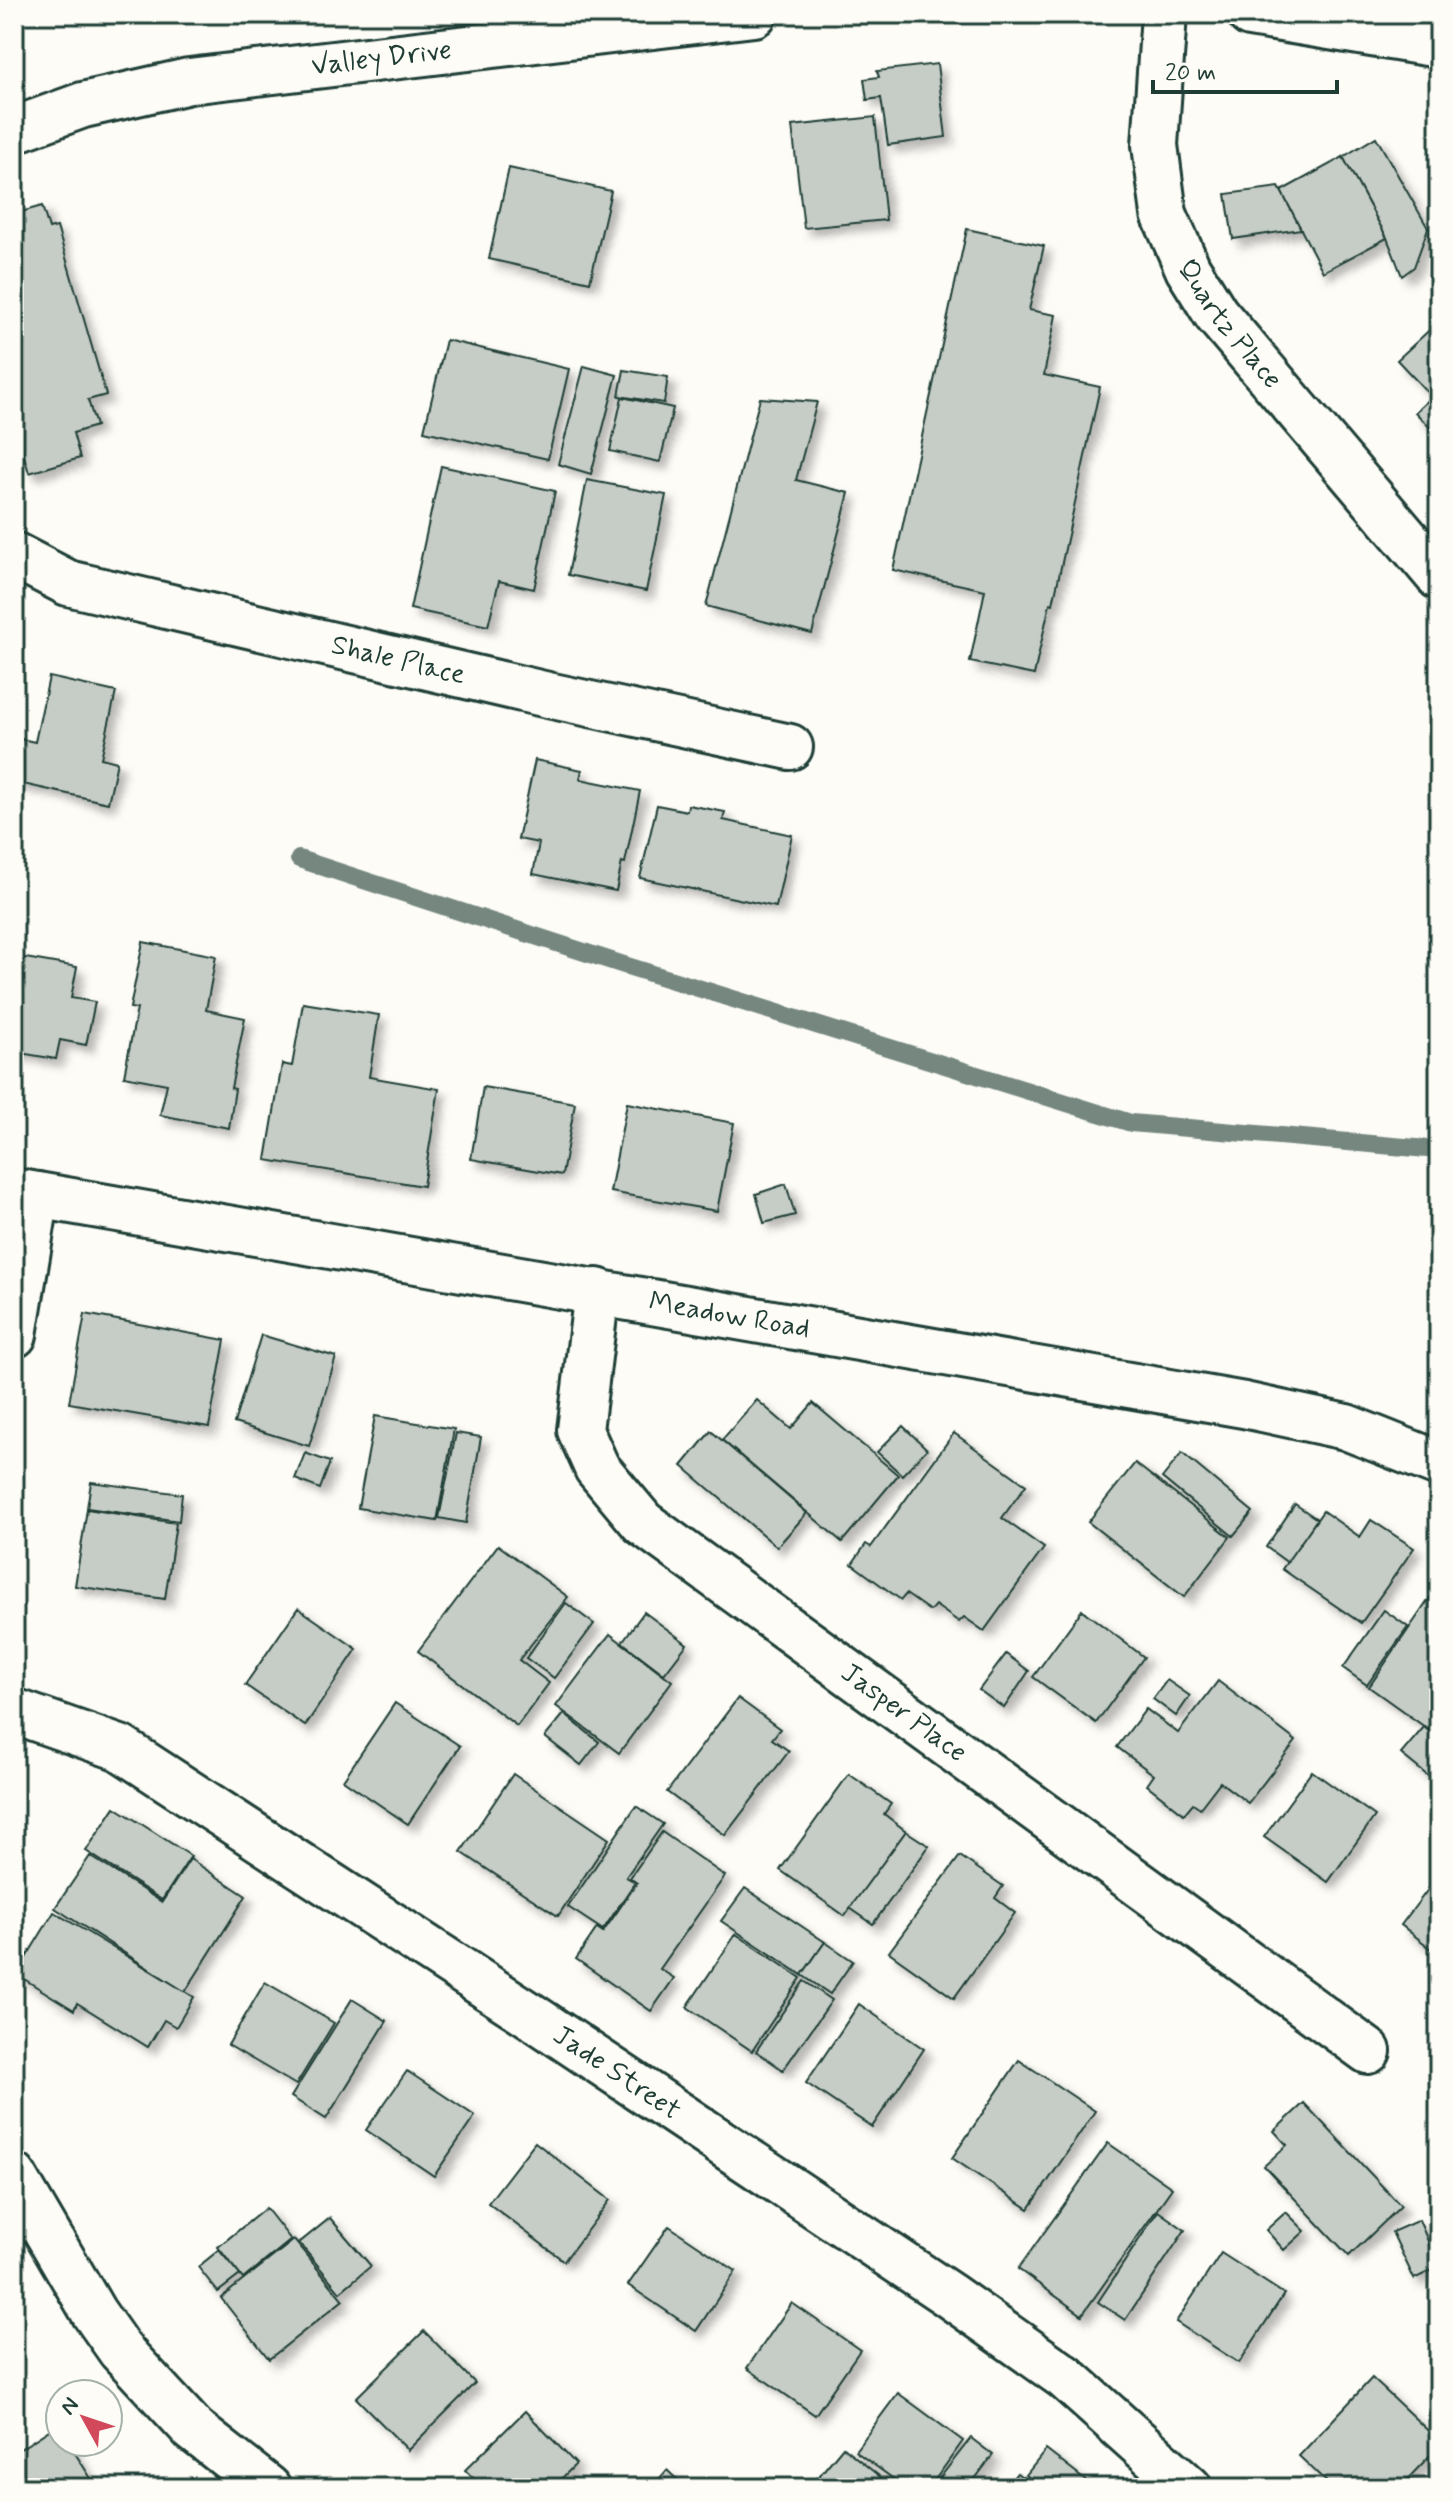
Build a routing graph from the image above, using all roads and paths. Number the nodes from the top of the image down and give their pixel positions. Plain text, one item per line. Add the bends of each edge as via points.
1 (754, 14) edge
2 (1164, 14) edge
3 (1250, 14) edge
4 (708, 17) edge
5 (1439, 45) edge
6 (14, 130) edge
7 (14, 555) edge
8 (1439, 577) edge
9 (790, 747) dead end
10 (26, 1193) edge
11 (597, 1291) junction
12 (14, 1335) edge
13 (1439, 1464) edge
14 (14, 1711) edge
15 (1368, 2051) dead end
16 (14, 2176) edge
17 (268, 2488) edge
18 (1189, 2488) edge

1 - 4 street, Valley Drive
2 - 8 street, Quartz Place via 1155,145 1164,214 1188,269 1216,314
3 - 5 street
4 - 6 street, Valley Drive via 189,81 83,105
7 - 9 street, Shale Place via 68,583
10 - 11 street, Meadow Road
10 - 12 street
11 - 13 street, Meadow Road via 1244,1405 1346,1427
11 - 15 street, Jasper Place via 580,1430 597,1468 643,1523
14 - 18 street, Jade Street via 120,1748 527,2013 1065,2377
16 - 17 street via 120,2350 194,2430

